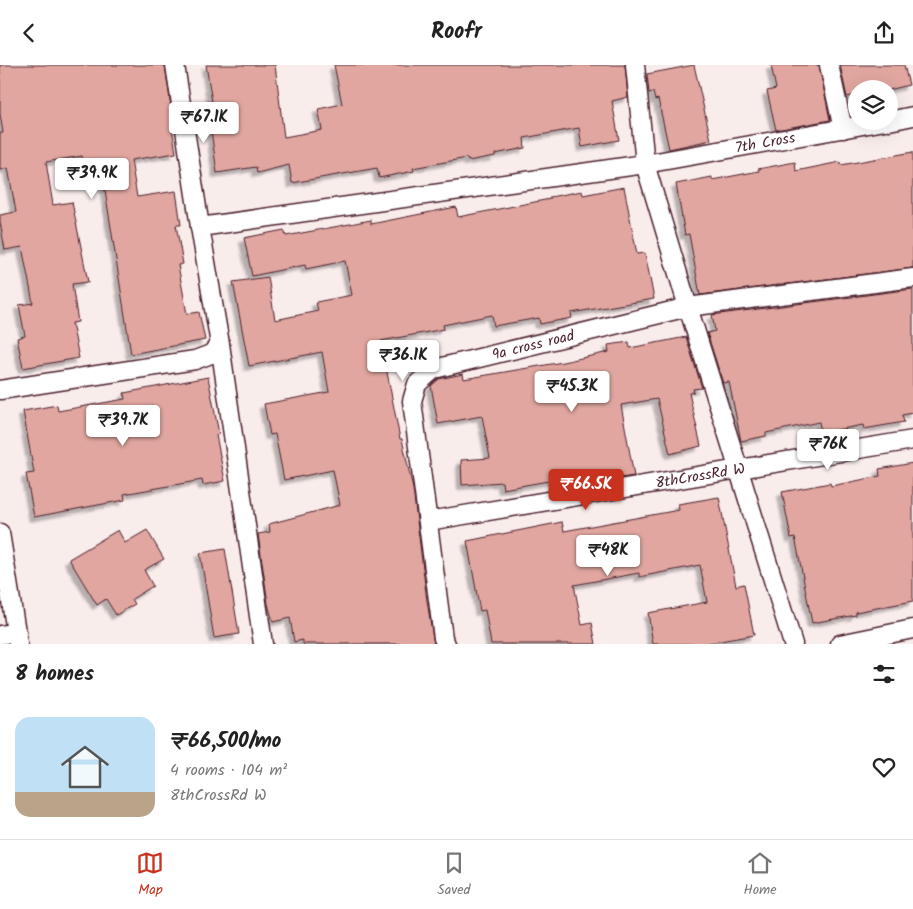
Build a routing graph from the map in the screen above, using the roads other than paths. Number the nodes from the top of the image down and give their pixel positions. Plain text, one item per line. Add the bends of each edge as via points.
1 (175, 65) edge
2 (635, 65) edge
3 (830, 65) edge
4 (913, 116) edge
5 (898, 119) edge
6 (848, 128) edge
7 (843, 129) junction
8 (645, 164) junction
9 (200, 227) junction
10 (913, 277) edge
11 (688, 307) junction
12 (220, 344) junction
13 (0, 390) edge
14 (913, 440) edge
15 (738, 469) junction
16 (428, 521) junction
17 (0, 533) edge
18 (913, 629) edge
19 (12, 637) edge
20 (263, 644) edge
21 (446, 644) edge
22 (793, 644) edge
23 (840, 644) edge

1 - 9 street
2 - 8 street
3 - 7 street
4 - 5 street, 7th Cross
6 - 7 street, 7th Cross
7 - 8 street, 7th Cross
8 - 9 street, 7th Cross
8 - 11 street
9 - 12 street
10 - 11 street, 9a cross road
11 - 15 street
11 - 16 street, 9a cross road via 434,369 416,384 412,401
12 - 13 street via 211,354 195,360
12 - 20 street
14 - 15 street, 8thCrossRd W
15 - 16 street, 8thCrossRd W
15 - 22 street
16 - 21 street, 9a cross road
17 - 19 street
18 - 23 street

